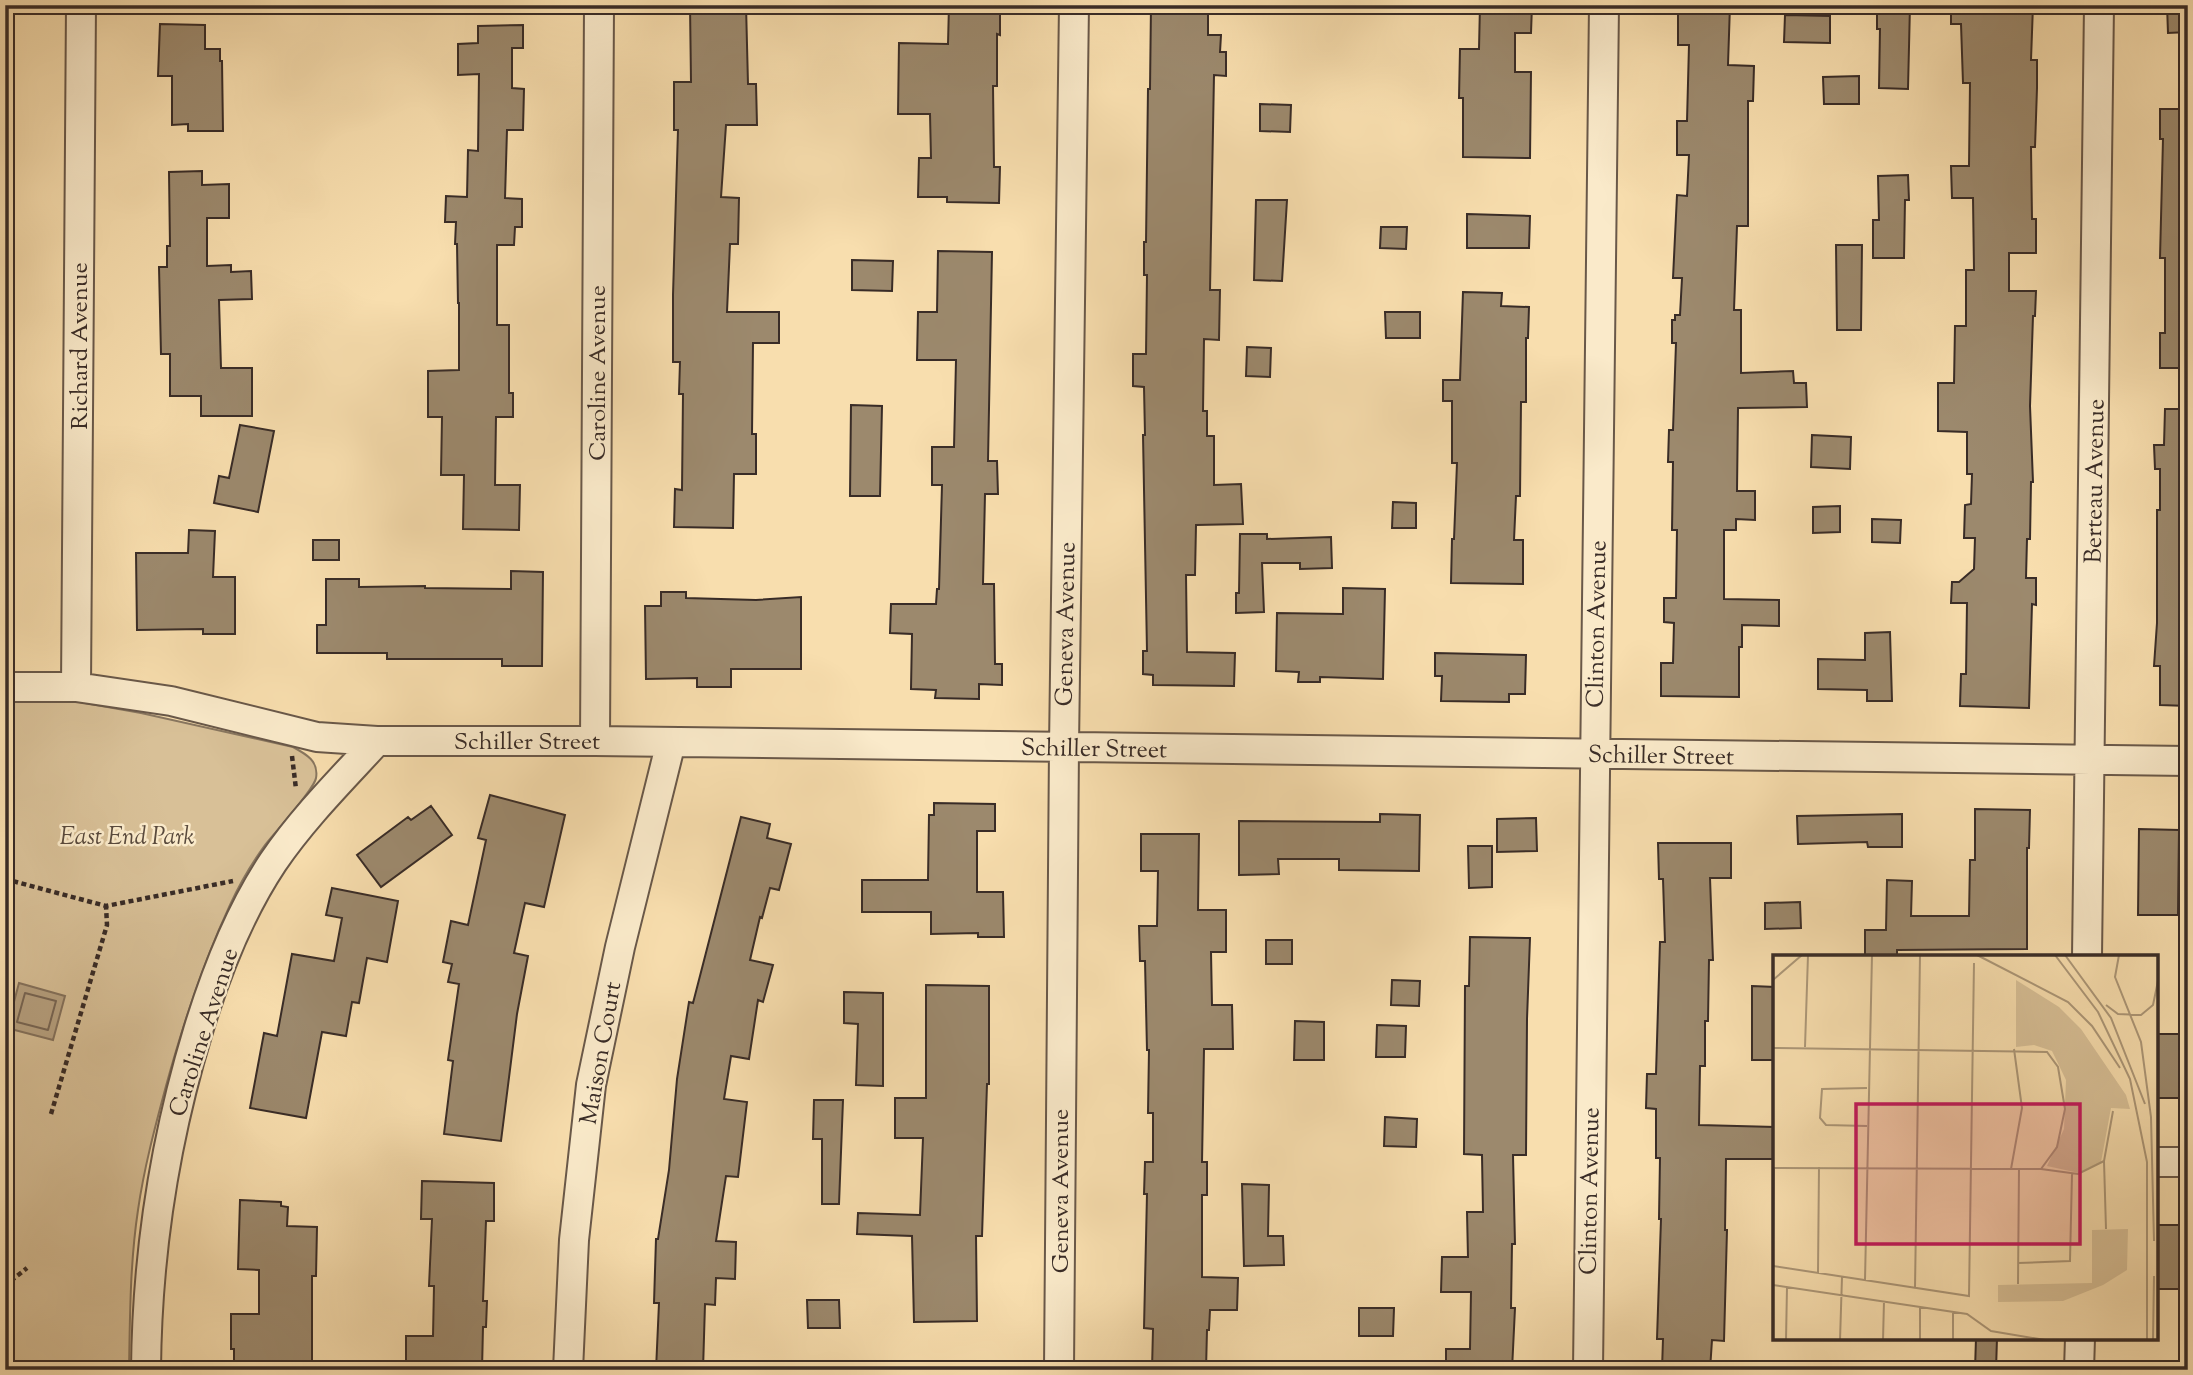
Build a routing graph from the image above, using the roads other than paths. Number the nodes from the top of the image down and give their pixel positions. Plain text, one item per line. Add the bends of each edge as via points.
1 (81, 5) edge
2 (599, 5) edge
3 (1074, 5) edge
4 (1604, 5) edge
5 (2099, 5) edge
6 (5, 687) edge
7 (76, 687) junction
8 (377, 741) junction
9 (595, 741) junction
10 (671, 742) junction
11 (1064, 747) junction
12 (1594, 754) junction
13 (2091, 760) junction
14 (2188, 761) edge
15 (2087, 955) edge
16 (2158, 1162) edge
17 (2188, 1162) edge
18 (2080, 1340) edge
19 (146, 1370) edge
20 (568, 1370) edge
21 (1059, 1370) edge
22 (1588, 1370) edge
23 (2079, 1370) edge

1 - 7 street, Richard Avenue
2 - 9 street, Caroline Avenue
3 - 11 street, Geneva Avenue
4 - 12 street, Clinton Avenue
5 - 13 street, Berteau Avenue
6 - 7 street, Schiller Street
7 - 8 street, Schiller Street via 171,701 317,737
8 - 9 street, Schiller Street
8 - 19 street, Caroline Avenue via 273,863 223,959 183,1082 168,1146 149,1269
9 - 10 street, Schiller Street
10 - 11 street, Schiller Street
10 - 20 street, Maison Court via 591,1084 574,1240
11 - 12 street, Schiller Street
11 - 21 street, Geneva Avenue
12 - 13 street, Schiller Street
12 - 22 street, Clinton Avenue
13 - 14 street, Schiller Street
13 - 15 street, Berteau Avenue
16 - 17 street
18 - 23 street

